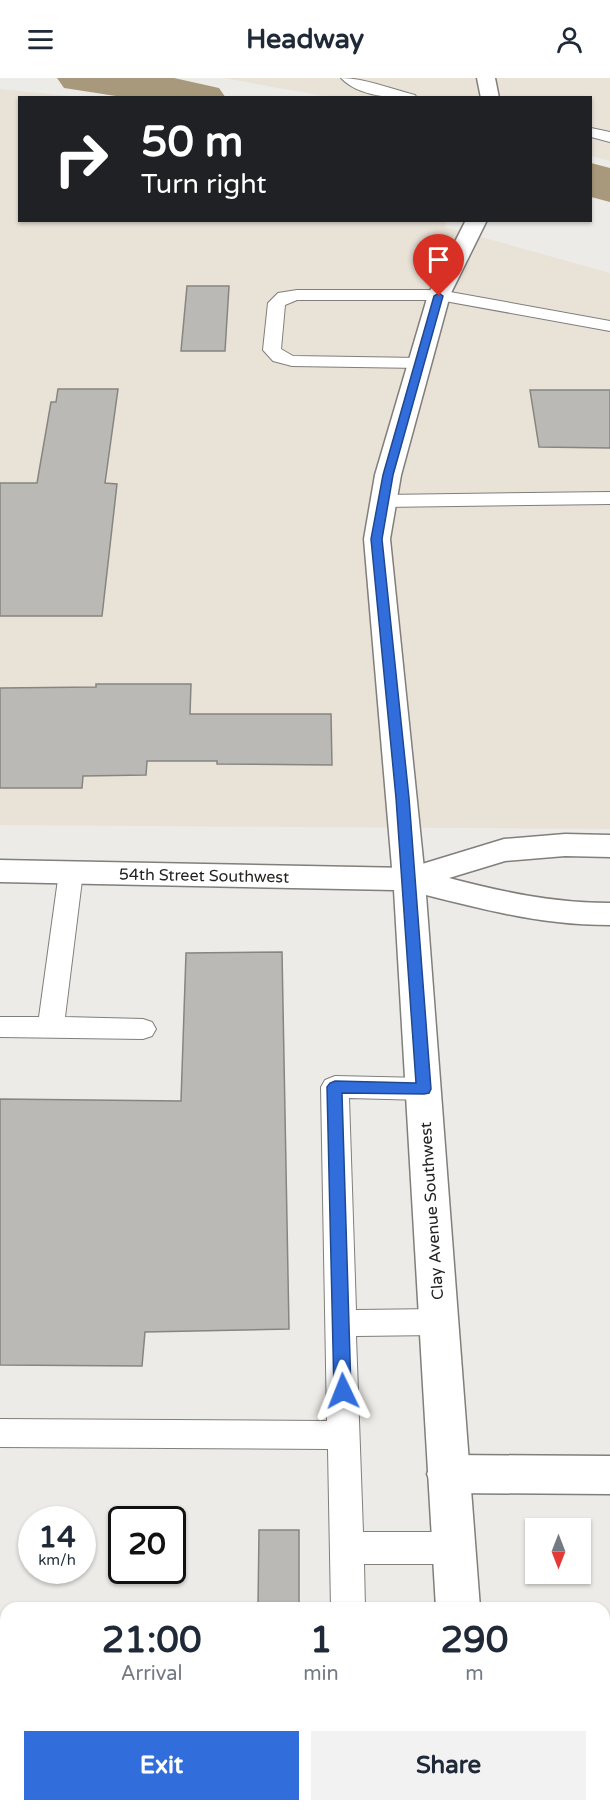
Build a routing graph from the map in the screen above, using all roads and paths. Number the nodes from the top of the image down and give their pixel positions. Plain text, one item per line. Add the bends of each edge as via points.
1 (348, 78) edge
2 (486, 78) edge
3 (402, 96) edge
4 (489, 96) edge
5 (592, 132) edge
6 (610, 137) edge
7 (476, 222) edge
8 (439, 296) junction
9 (610, 326) edge
10 (420, 363) junction
11 (610, 498) edge
12 (384, 501) junction
13 (610, 846) edge
14 (0, 871) edge
15 (70, 872) junction
16 (409, 879) junction
17 (610, 914) edge
18 (0, 1027) edge
19 (51, 1028) junction
20 (143, 1029) dead end
21 (424, 1089) junction
22 (438, 1322) junction
23 (341, 1323) junction
24 (0, 1434) edge
25 (344, 1436) junction
26 (448, 1474) junction
27 (610, 1475) edge
28 (346, 1548) junction
29 (453, 1548) junction
30 (348, 1602) edge
31 (458, 1602) edge

1 - 3 lane
2 - 4 street
5 - 6 lane
7 - 8 street, Clay Avenue Southwest
8 - 9 lane
8 - 10 street, Clay Avenue Southwest
8 - 10 lane via 297,295 277,303 272,350 279,357 292,361
10 - 12 street, Clay Avenue Southwest
11 - 12 lane
12 - 16 street, Clay Avenue Southwest via 377,539
13 - 16 street, 54th Street Southwest via 504,850
14 - 15 street, 54th Street Southwest
15 - 16 street, 54th Street Southwest
15 - 19 lane
16 - 17 street, 54th Street Southwest via 513,906
16 - 21 street, Clay Avenue Southwest
18 - 19 lane
19 - 20 lane
21 - 22 street, Clay Avenue Southwest
21 - 23 lane via 335,1087
22 - 23 lane
22 - 26 street, Clay Avenue Southwest
23 - 25 lane
24 - 25 lane
25 - 28 lane
26 - 27 street
26 - 29 street, Clay Avenue Southwest
28 - 29 lane
28 - 30 lane
29 - 31 street, Clay Avenue Southwest

